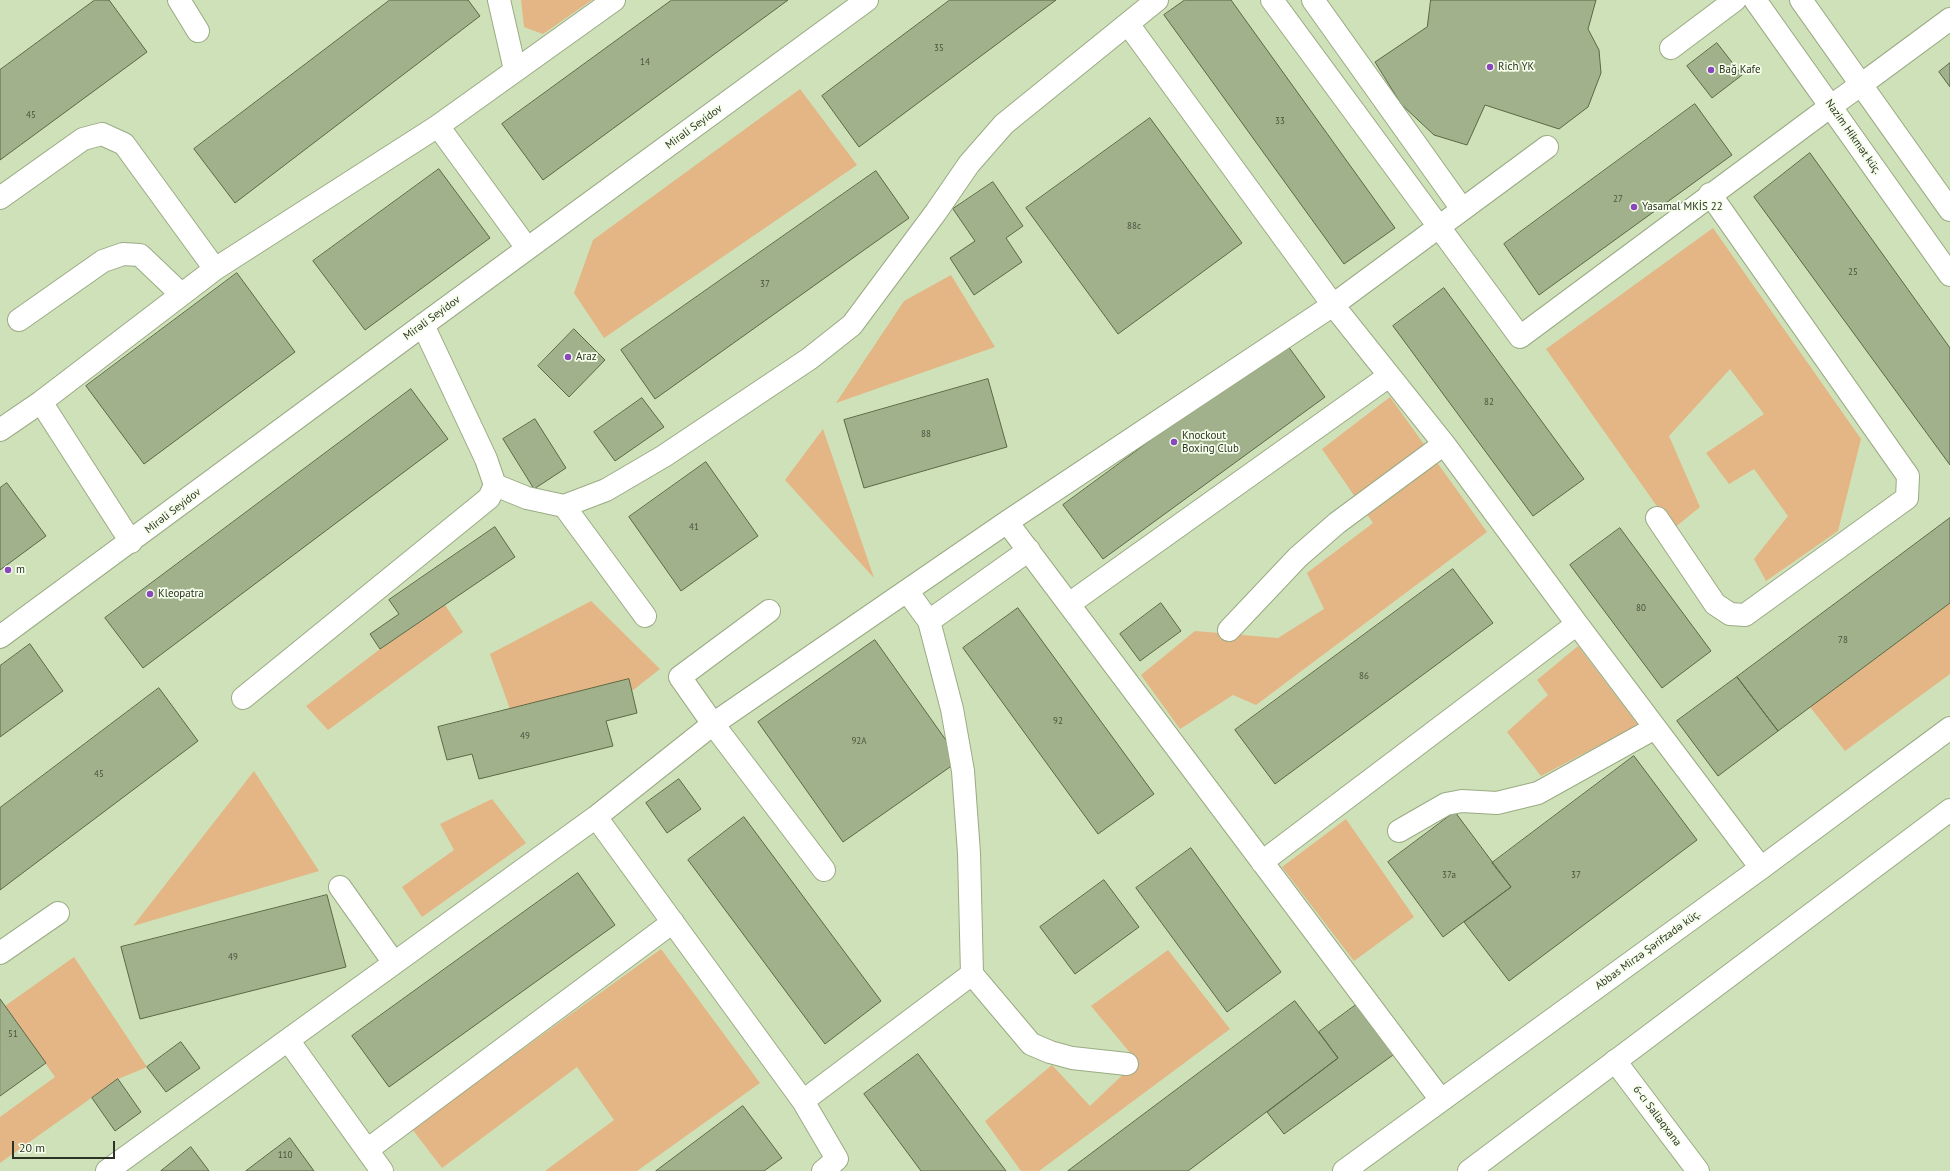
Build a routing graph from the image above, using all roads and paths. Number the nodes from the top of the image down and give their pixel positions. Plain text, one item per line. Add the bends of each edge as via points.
1 (179, 0) edge
2 (499, 0) edge
3 (614, 0) edge
4 (866, 0) edge
5 (1157, 0) edge
6 (1272, 0) edge
7 (1312, 0) edge
8 (1734, 0) edge
9 (1755, 0) edge
10 (1801, 0) edge
11 (1950, 19) edge
12 (1128, 24) junction
13 (198, 31) dead end
14 (1671, 48) dead end
15 (514, 70) junction
16 (1862, 84) junction
17 (1831, 106) junction
18 (438, 126) junction
19 (1547, 147) dead end
20 (1710, 194) junction
21 (0, 198) edge
22 (1462, 209) junction
23 (1950, 210) edge
24 (1438, 227) junction
25 (527, 248) junction
26 (215, 270) junction
27 (1950, 275) edge
28 (181, 294) junction
29 (1333, 305) junction
30 (19, 320) dead end
31 (423, 324) junction
32 (1389, 376) junction
33 (41, 402) junction
34 (0, 430) edge
35 (1444, 444) junction
36 (495, 485) junction
37 (564, 506) junction
38 (1657, 518) dead end
39 (1007, 522) junction
40 (131, 542) junction
41 (1029, 550) junction
42 (907, 591) junction
43 (1069, 604) junction
44 (769, 611) dead end
45 (645, 616) dead end
46 (929, 621) junction
47 (1577, 624) junction
48 (1229, 630) dead end
49 (0, 637) edge
50 (243, 698) dead end
51 (713, 724) junction
52 (1655, 728) junction
53 (1950, 728) edge
54 (1950, 810) edge
55 (596, 817) junction
56 (1399, 832) dead end
57 (1262, 862) junction
58 (1761, 868) junction
59 (824, 870) dead end
60 (340, 887) dead end
61 (58, 913) dead end
62 (673, 922) junction
63 (0, 953) edge
64 (394, 963) junction
65 (972, 974) junction
66 (288, 1040) junction
67 (1615, 1062) junction
68 (1127, 1064) dead end
69 (1441, 1100) junction
70 (803, 1101) junction
71 (367, 1150) junction
72 (836, 1167) edge
73 (107, 1171) edge
74 (382, 1171) edge
75 (1344, 1171) edge
76 (1469, 1171) edge
77 (1698, 1171) edge

1 - 13 main road
2 - 15 main road
3 - 15 main road
4 - 25 main road, Mirəli Seyidov
5 - 12 main road
6 - 24 main road
7 - 22 main road
8 - 14 main road
9 - 17 main road, Nazim Hikmət küç.
10 - 16 main road
11 - 16 main road
12 - 29 main road
12 - 37 main road via 1004,124 969,164 852,324 809,359 664,456 606,490
15 - 18 main road
16 - 17 main road
16 - 23 main road
17 - 20 main road
17 - 27 main road, Nazim Hikmət küç.
18 - 25 main road
18 - 26 main road
19 - 22 main road
20 - 24 main road via 1520,337
20 - 38 main road via 1908,476 1907,498 1745,615 1730,614 1715,604
21 - 26 main road via 83,139 102,134 124,144
22 - 24 main road
24 - 29 main road
25 - 31 main road, Mirəli Seyidov
26 - 28 main road
28 - 30 main road via 140,255 123,254 103,261
28 - 33 main road
29 - 32 main road
29 - 39 main road
31 - 36 main road via 486,459
31 - 40 main road, Mirəli Seyidov
32 - 35 main road
32 - 43 main road
33 - 34 main road
33 - 40 main road
35 - 47 main road
35 - 48 main road via 1337,523 1298,558
36 - 37 main road via 527,498
36 - 50 main road via 489,498
37 - 45 main road
39 - 41 main road
39 - 42 main road
40 - 49 main road, Mirəli Seyidov
41 - 43 main road
41 - 46 main road
42 - 46 main road
42 - 51 main road
43 - 57 main road
44 - 51 main road via 680,677
46 - 65 main road via 952,710 963,771
47 - 52 main road
47 - 57 main road
51 - 55 main road
51 - 59 main road
52 - 56 main road via 1538,793 1497,804 1462,801 1446,804
52 - 58 main road
53 - 58 main road, Abbas Mirzə Şərifzadə küç.
54 - 67 main road
55 - 62 main road
55 - 64 main road
57 - 69 main road
58 - 69 main road, Abbas Mirzə Şərifzadə küç.
60 - 64 main road
61 - 63 main road
62 - 70 main road
62 - 71 main road
64 - 66 main road
65 - 68 main road via 1031,1044 1072,1058
65 - 70 main road
66 - 71 main road
66 - 73 main road
67 - 76 main road
67 - 77 main road, 6-cı Sallaqxana
69 - 75 main road, Abbas Mirzə Şərifzadə küç.
70 - 72 main road
71 - 74 main road

